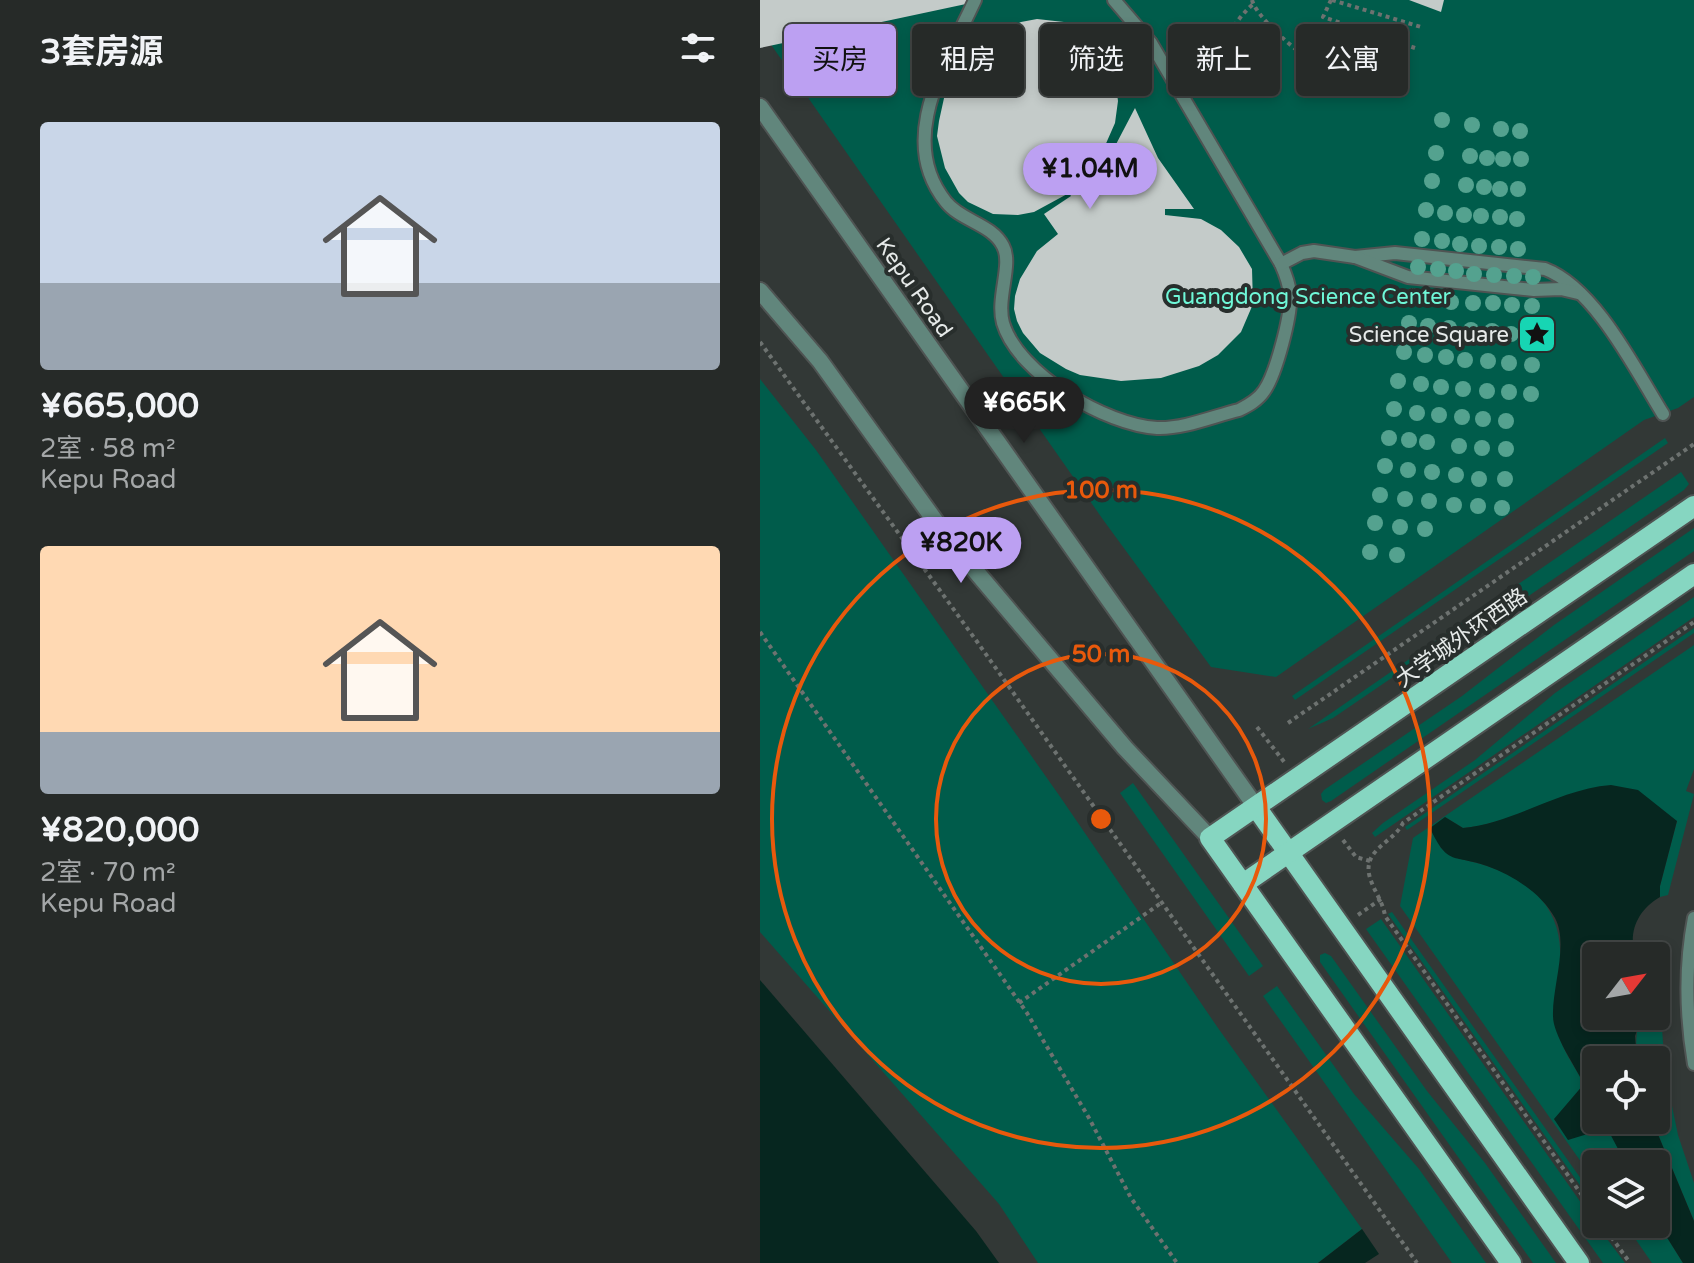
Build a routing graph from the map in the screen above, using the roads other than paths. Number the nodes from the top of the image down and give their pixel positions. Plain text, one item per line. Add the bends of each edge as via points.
1 (975, 0) edge
2 (1114, 0) edge
3 (760, 107) edge
4 (1355, 257) junction
5 (1281, 264) junction
6 (760, 291) edge
7 (1579, 294) junction
8 (1663, 414) dead end
9 (1694, 506) edge
10 (1694, 574) edge
11 (1256, 807) junction
12 (1210, 838) junction
13 (1288, 854) junction
14 (1243, 884) junction
15 (1694, 918) edge
16 (1694, 1064) edge
17 (1511, 1263) edge
18 (1579, 1263) edge

1 - 5 lane via 931,98 925,155 932,181 948,205 1003,245 1007,262 1002,319 1028,362 1106,415 1144,426 1177,426 1239,410 1263,393 1287,324 1290,293
2 - 5 lane via 1151,43
3 - 11 street, Kepu Road
4 - 5 lane via 1314,251
4 - 7 lane via 1408,277
4 - 7 lane via 1395,253 1545,269 1563,277
6 - 12 street via 820,361 946,536 1125,748
7 - 8 lane via 1609,328
9 - 11 main road, 大学城外环西路
10 - 13 main road
11 - 12 main road, 大学城外环西路
11 - 13 main road
12 - 14 main road
13 - 14 main road
13 - 18 main road
14 - 17 main road
15 - 16 lane via 1689,968

